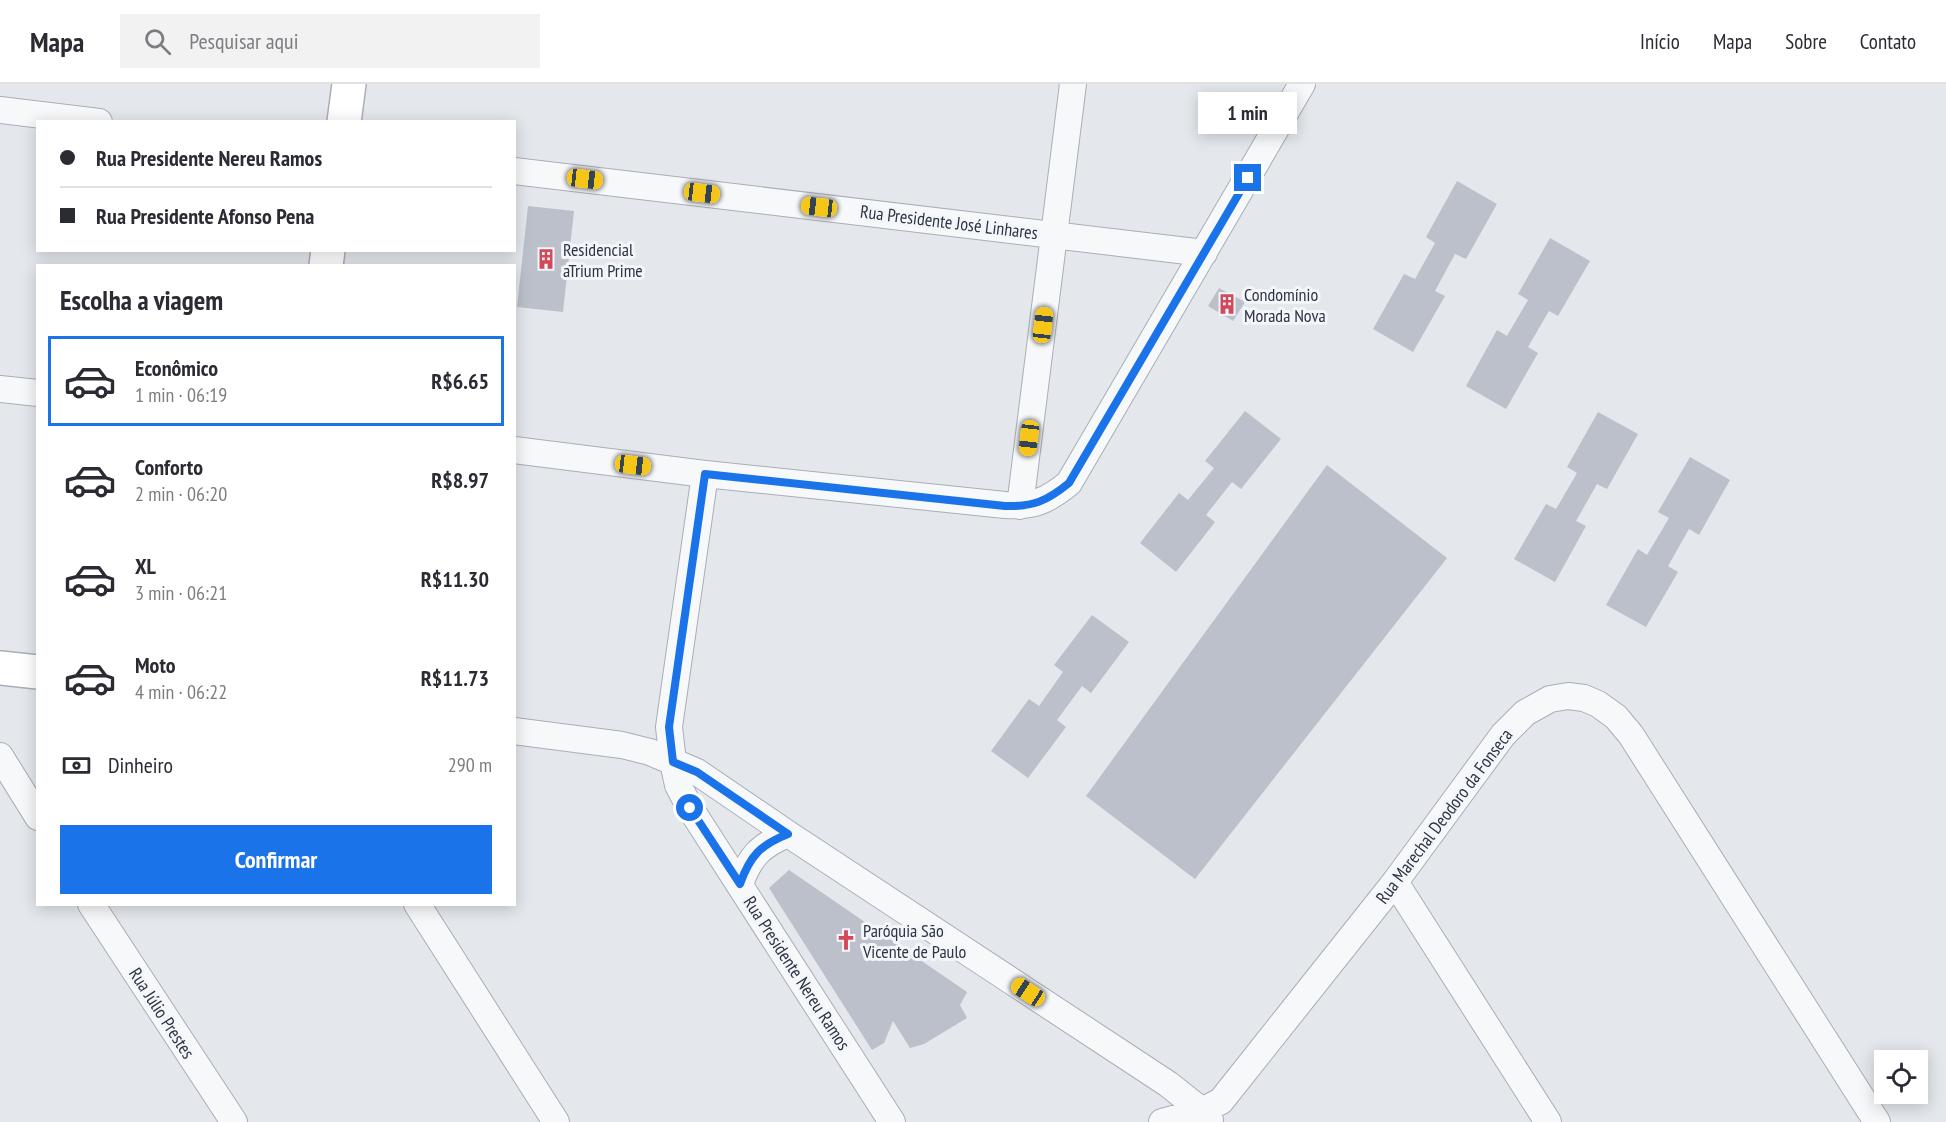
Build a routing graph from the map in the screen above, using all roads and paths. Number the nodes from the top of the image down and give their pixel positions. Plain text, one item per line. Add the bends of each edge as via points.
1 (349, 84) edge
2 (1073, 84) edge
3 (1302, 84) edge
4 (0, 110) edge
5 (82, 120) edge
6 (344, 120) edge
7 (516, 171) edge
8 (1054, 235) junction
9 (1204, 253) junction
10 (0, 389) edge
11 (36, 393) edge
12 (516, 450) edge
13 (705, 474) junction
14 (1020, 506) junction
15 (0, 668) edge
16 (36, 672) edge
17 (516, 731) edge
18 (0, 756) edge
19 (673, 762) junction
20 (36, 814) edge
21 (788, 834) junction
22 (1395, 882) junction
23 (740, 884) junction
24 (92, 906) edge
25 (418, 906) edge
26 (1207, 1116) edge
27 (234, 1122) edge
28 (556, 1122) edge
29 (892, 1122) edge
30 (1162, 1122) edge
31 (1548, 1122) edge
32 (1877, 1122) edge

1 - 6 street
2 - 8 street
3 - 9 street
4 - 5 street
7 - 8 street, Rua Presidente José Linhares
8 - 9 street, Rua Presidente José Linhares
8 - 14 street
9 - 14 street via 1069,483 1051,497
10 - 11 street
12 - 13 street
13 - 14 street
13 - 19 street, Rua Presidente Nereu Ramos via 669,727
15 - 16 street
17 - 19 street via 622,745
18 - 20 street
19 - 21 street via 697,772
19 - 23 street, Rua Presidente Nereu Ramos via 678,785 690,808
21 - 23 street via 757,852
21 - 26 street via 1168,1084
22 - 26 street, Rua Marechal Deodoro da Fonseca via 1236,1085
22 - 31 street
22 - 32 street, Rua Marechal Deodoro da Fonseca via 1503,735 1525,713 1550,699 1568,696 1598,704 1631,735
23 - 29 street, Rua Presidente Nereu Ramos
24 - 27 street, Rua Júlio Prestes
25 - 28 street
26 - 30 street, Rua Marechal Deodoro da Fonseca

